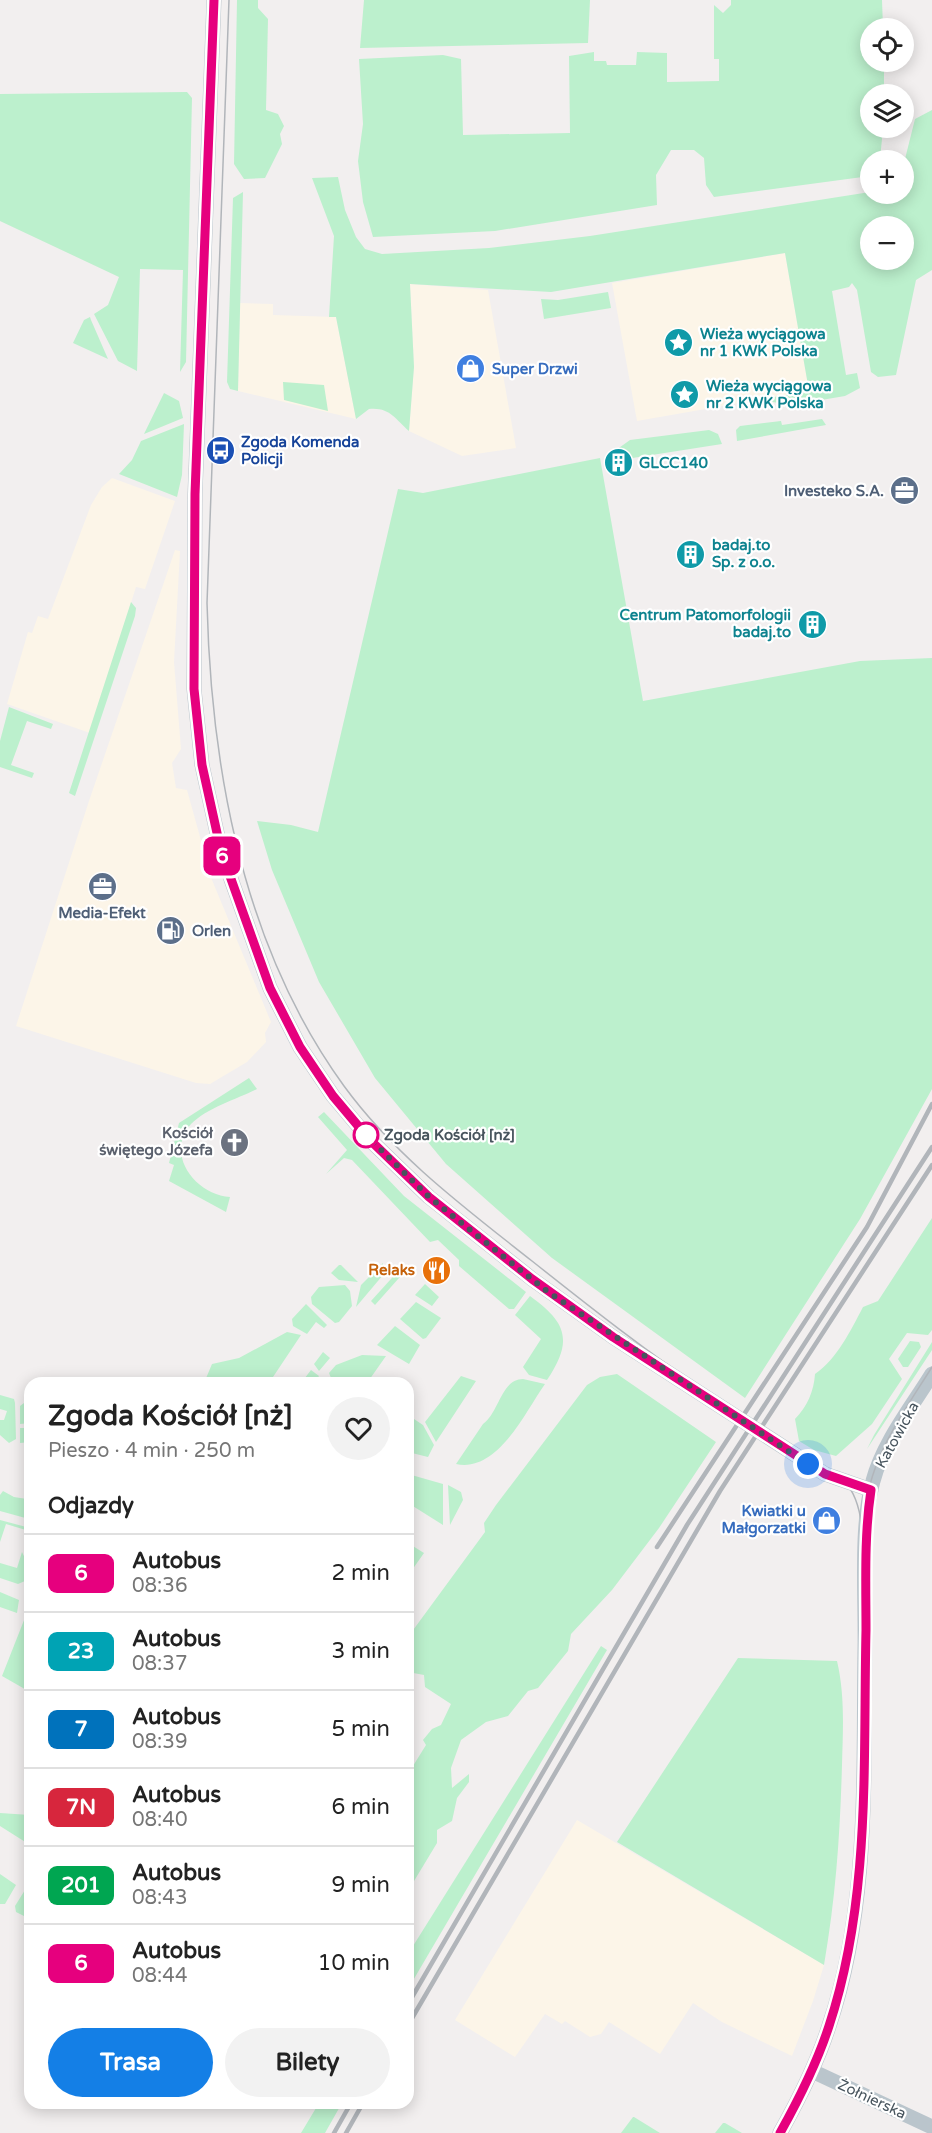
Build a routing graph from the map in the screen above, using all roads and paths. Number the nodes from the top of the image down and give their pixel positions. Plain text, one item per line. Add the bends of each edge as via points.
1 (214, 0) edge
2 (932, 1374) edge
3 (871, 1490) junction
4 (812, 2072) junction
5 (932, 2127) edge
6 (780, 2133) edge

1 - 3 street via 195,494 194,689 202,765 221,851 270,988 300,1047 333,1096 370,1140 429,1197 613,1337 825,1474
2 - 3 street, Katowicka via 886,1450
3 - 4 street, Katowicka via 857,1884 842,1980
4 - 5 street, Żołnierska
4 - 6 street, Katowicka

